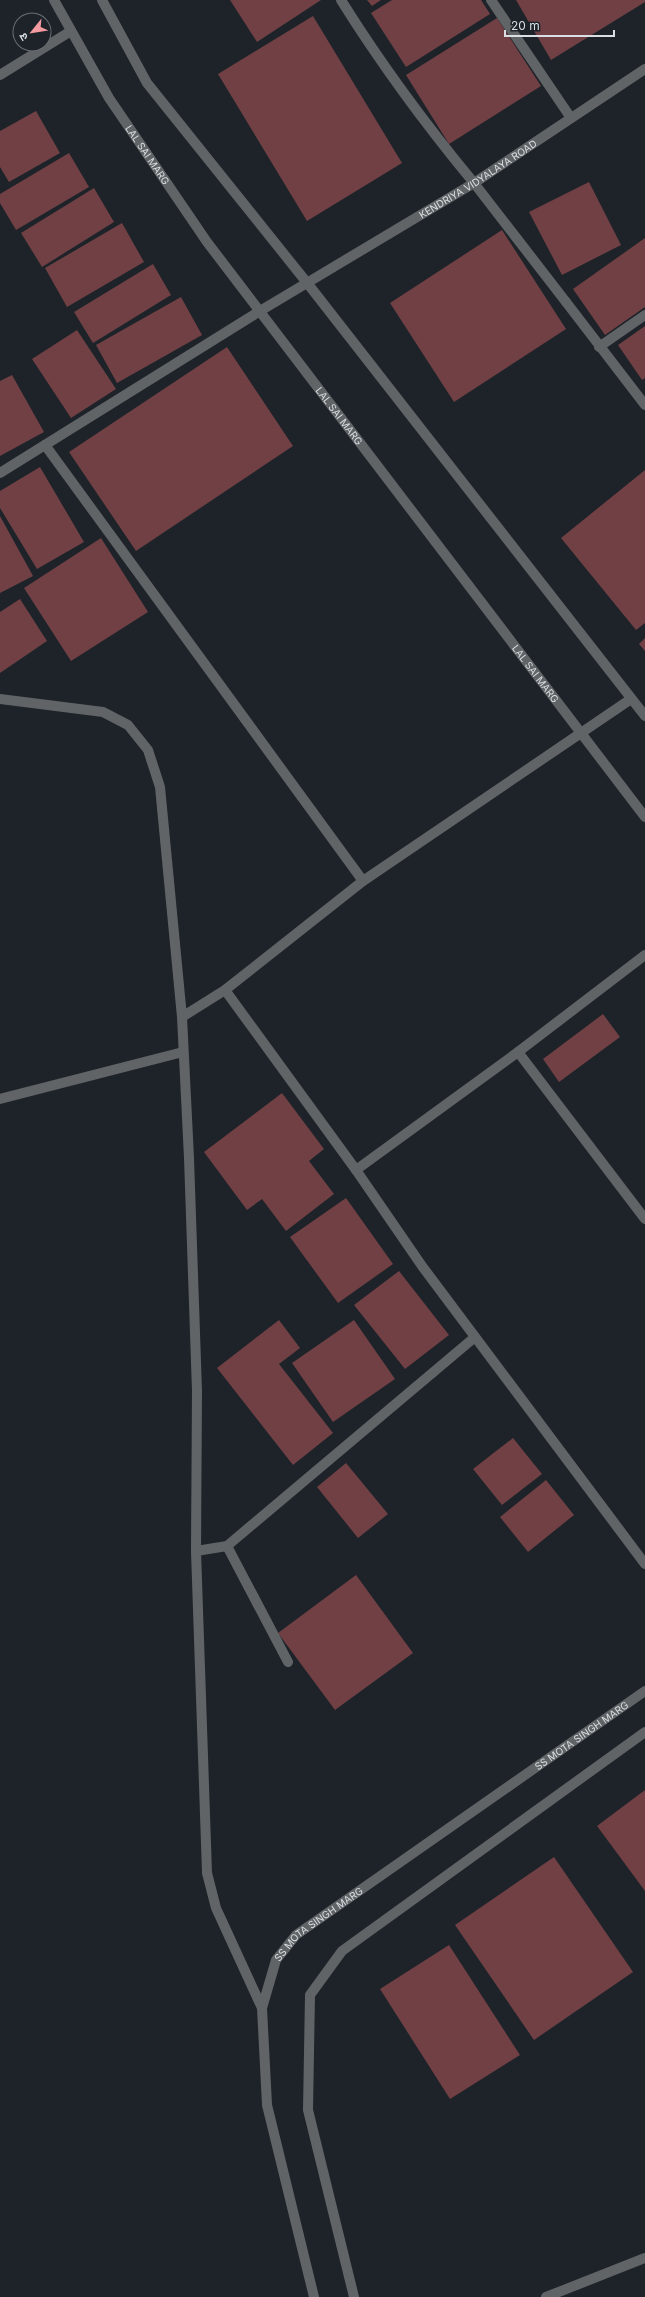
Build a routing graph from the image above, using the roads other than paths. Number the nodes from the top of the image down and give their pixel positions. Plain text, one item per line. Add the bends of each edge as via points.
1 (54, 0) edge
2 (102, 0) edge
3 (341, 0) edge
4 (491, 0) edge
5 (71, 30) junction
6 (645, 69) edge
7 (0, 75) edge
8 (571, 118) junction
9 (474, 183) junction
10 (308, 284) junction
11 (260, 311) junction
12 (645, 315) edge
13 (599, 347) junction
14 (645, 405) edge
15 (45, 445) junction
16 (0, 473) edge
17 (0, 699) edge
18 (631, 699) junction
19 (645, 716) edge
20 (581, 734) junction
21 (645, 818) edge
22 (363, 881) junction
23 (645, 955) edge
24 (225, 990) junction
25 (182, 1017) junction
26 (183, 1052) junction
27 (518, 1052) junction
28 (0, 1099) edge
29 (356, 1170) junction
30 (645, 1219) edge
31 (475, 1337) junction
32 (227, 1546) junction
33 (196, 1551) junction
34 (645, 1564) edge
35 (288, 1662) dead end
36 (645, 1690) edge
37 (645, 1732) edge
38 (262, 2008) junction
39 (645, 2258) edge
40 (314, 2297) edge
41 (354, 2297) edge
42 (546, 2297) edge

1 - 5 street, LAL SAI MARG
2 - 10 street via 147,83
3 - 9 street via 369,45 434,136
4 - 8 street
5 - 7 street
5 - 11 street, LAL SAI MARG via 113,104 207,242
6 - 8 street, KENDRIYA VIDYALAYA ROAD
8 - 9 street, KENDRIYA VIDYALAYA ROAD
9 - 10 street, KENDRIYA VIDYALAYA ROAD
9 - 13 street
10 - 11 street, KENDRIYA VIDYALAYA ROAD
10 - 18 street
11 - 15 street, KENDRIYA VIDYALAYA ROAD
11 - 20 street, LAL SAI MARG
12 - 13 street
13 - 14 street
15 - 16 street, KENDRIYA VIDYALAYA ROAD
15 - 22 street
17 - 25 street via 103,712 128,725 148,750 160,787
18 - 19 street
18 - 20 street
20 - 21 street, LAL SAI MARG
20 - 22 street
22 - 24 street
23 - 27 street
24 - 25 street
24 - 29 street
25 - 26 street
26 - 28 street
26 - 33 street via 197,1391
27 - 29 street
27 - 30 street
29 - 31 street
31 - 32 street
31 - 34 street
32 - 33 street
32 - 35 street
33 - 38 street via 207,1873 216,1908
36 - 38 street, SS MOTA SINGH MARG via 296,1935 276,1960
37 - 41 street via 342,1951 310,1995 308,2110
38 - 40 street, SS MOTA SINGH MARG via 267,2105
39 - 42 street

